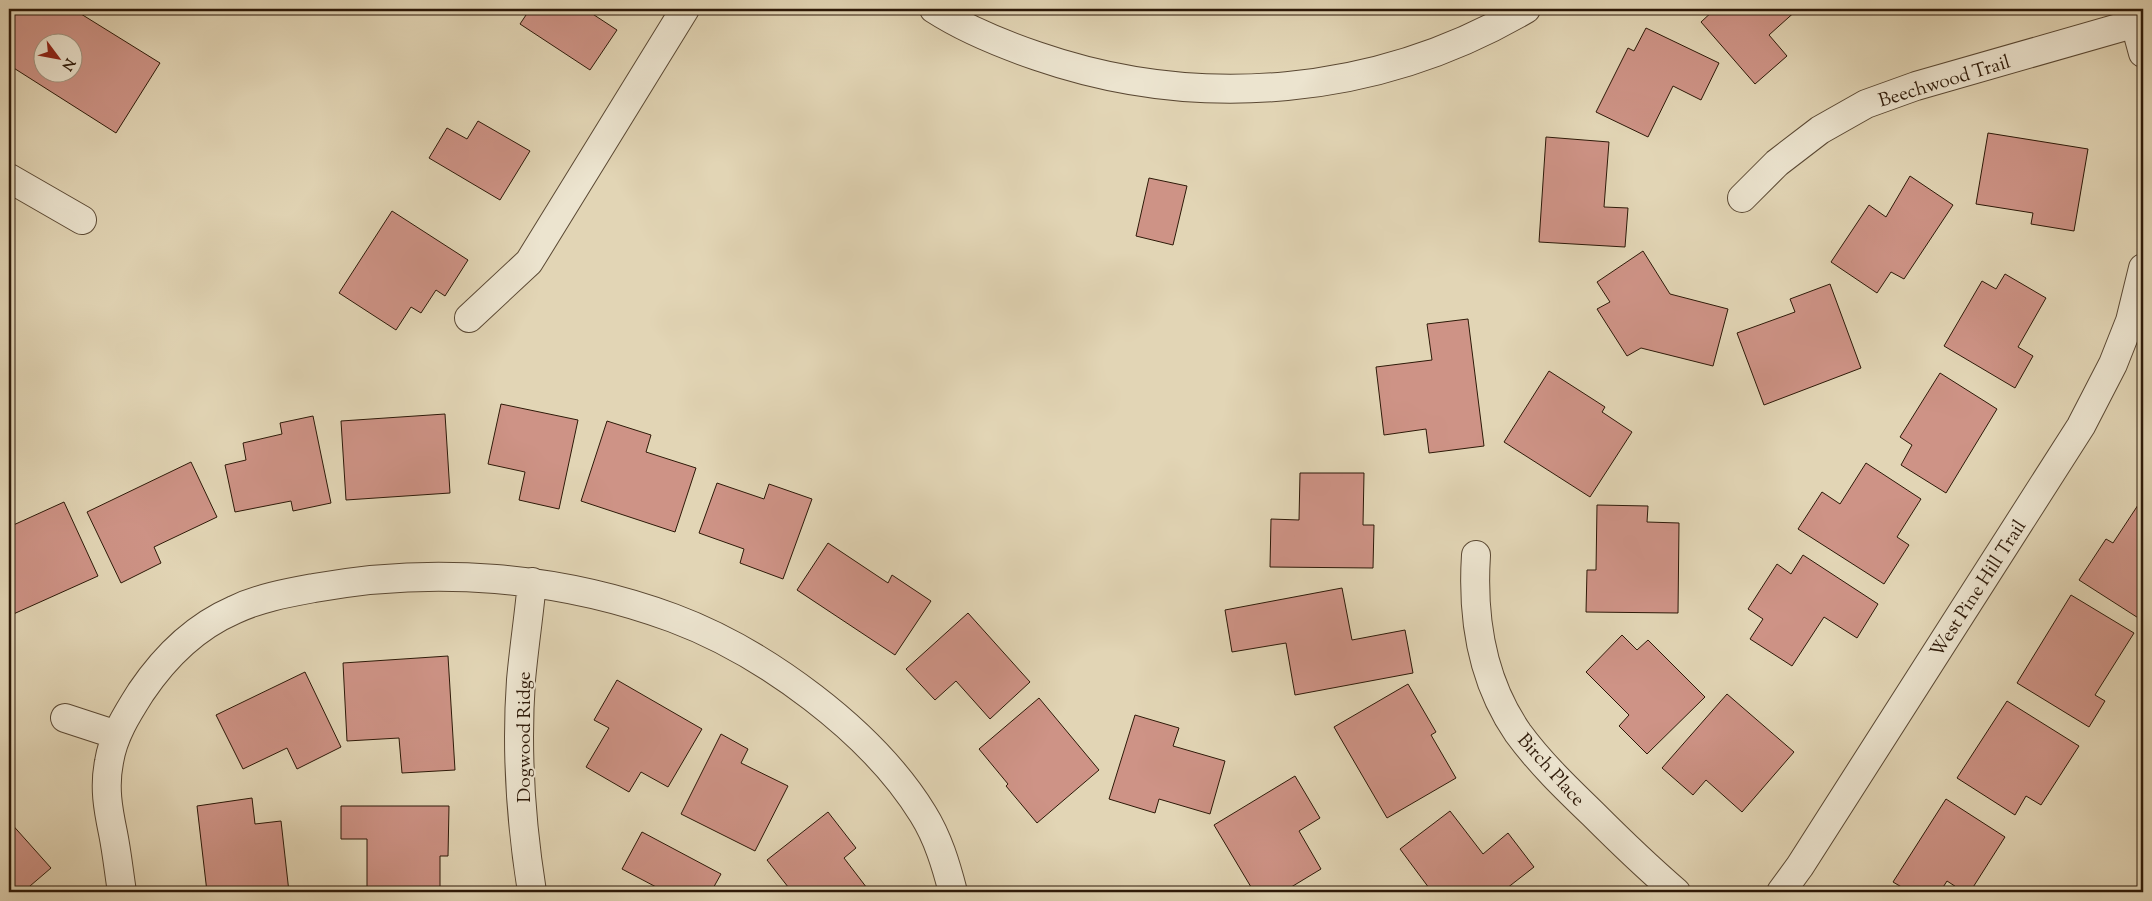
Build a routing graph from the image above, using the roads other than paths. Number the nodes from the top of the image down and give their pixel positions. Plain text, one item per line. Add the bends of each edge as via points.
1 (685, 9) edge
2 (934, 9) edge
3 (1526, 9) edge
4 (2137, 18) edge
5 (2143, 53) edge
6 (9, 178) edge
7 (1742, 198) dead end
8 (82, 220) dead end
9 (2143, 268) edge
10 (469, 318) dead end
11 (1476, 555) dead end
12 (532, 582) junction
13 (65, 718) dead end
14 (117, 735) junction
15 (122, 892) edge
16 (532, 892) edge
17 (953, 892) edge
18 (1676, 892) edge
19 (1781, 892) edge

1 - 10 street via 529,262
2 - 3 street via 1009,46 1072,68 1120,79 1195,89 1251,90 1339,80 1392,67 1463,42
4 - 5 street
4 - 7 street, Beechwood Trail via 1866,104 1820,130 1777,163
6 - 8 street
9 - 19 street, West Pine Hill Trail via 2130,321 2113,364 2080,426
11 - 18 street, Birch Place via 1475,600 1482,649 1496,691 1517,731 1566,788
12 - 14 street via 436,576 357,580 281,594 234,609 212,621 173,652 156,671
12 - 16 street, Dogwood Ridge via 521,680 520,746 525,846
12 - 17 street via 604,595 674,618 720,639 791,682 871,750 910,794 937,842
13 - 14 street
14 - 15 street via 106,785 107,810

